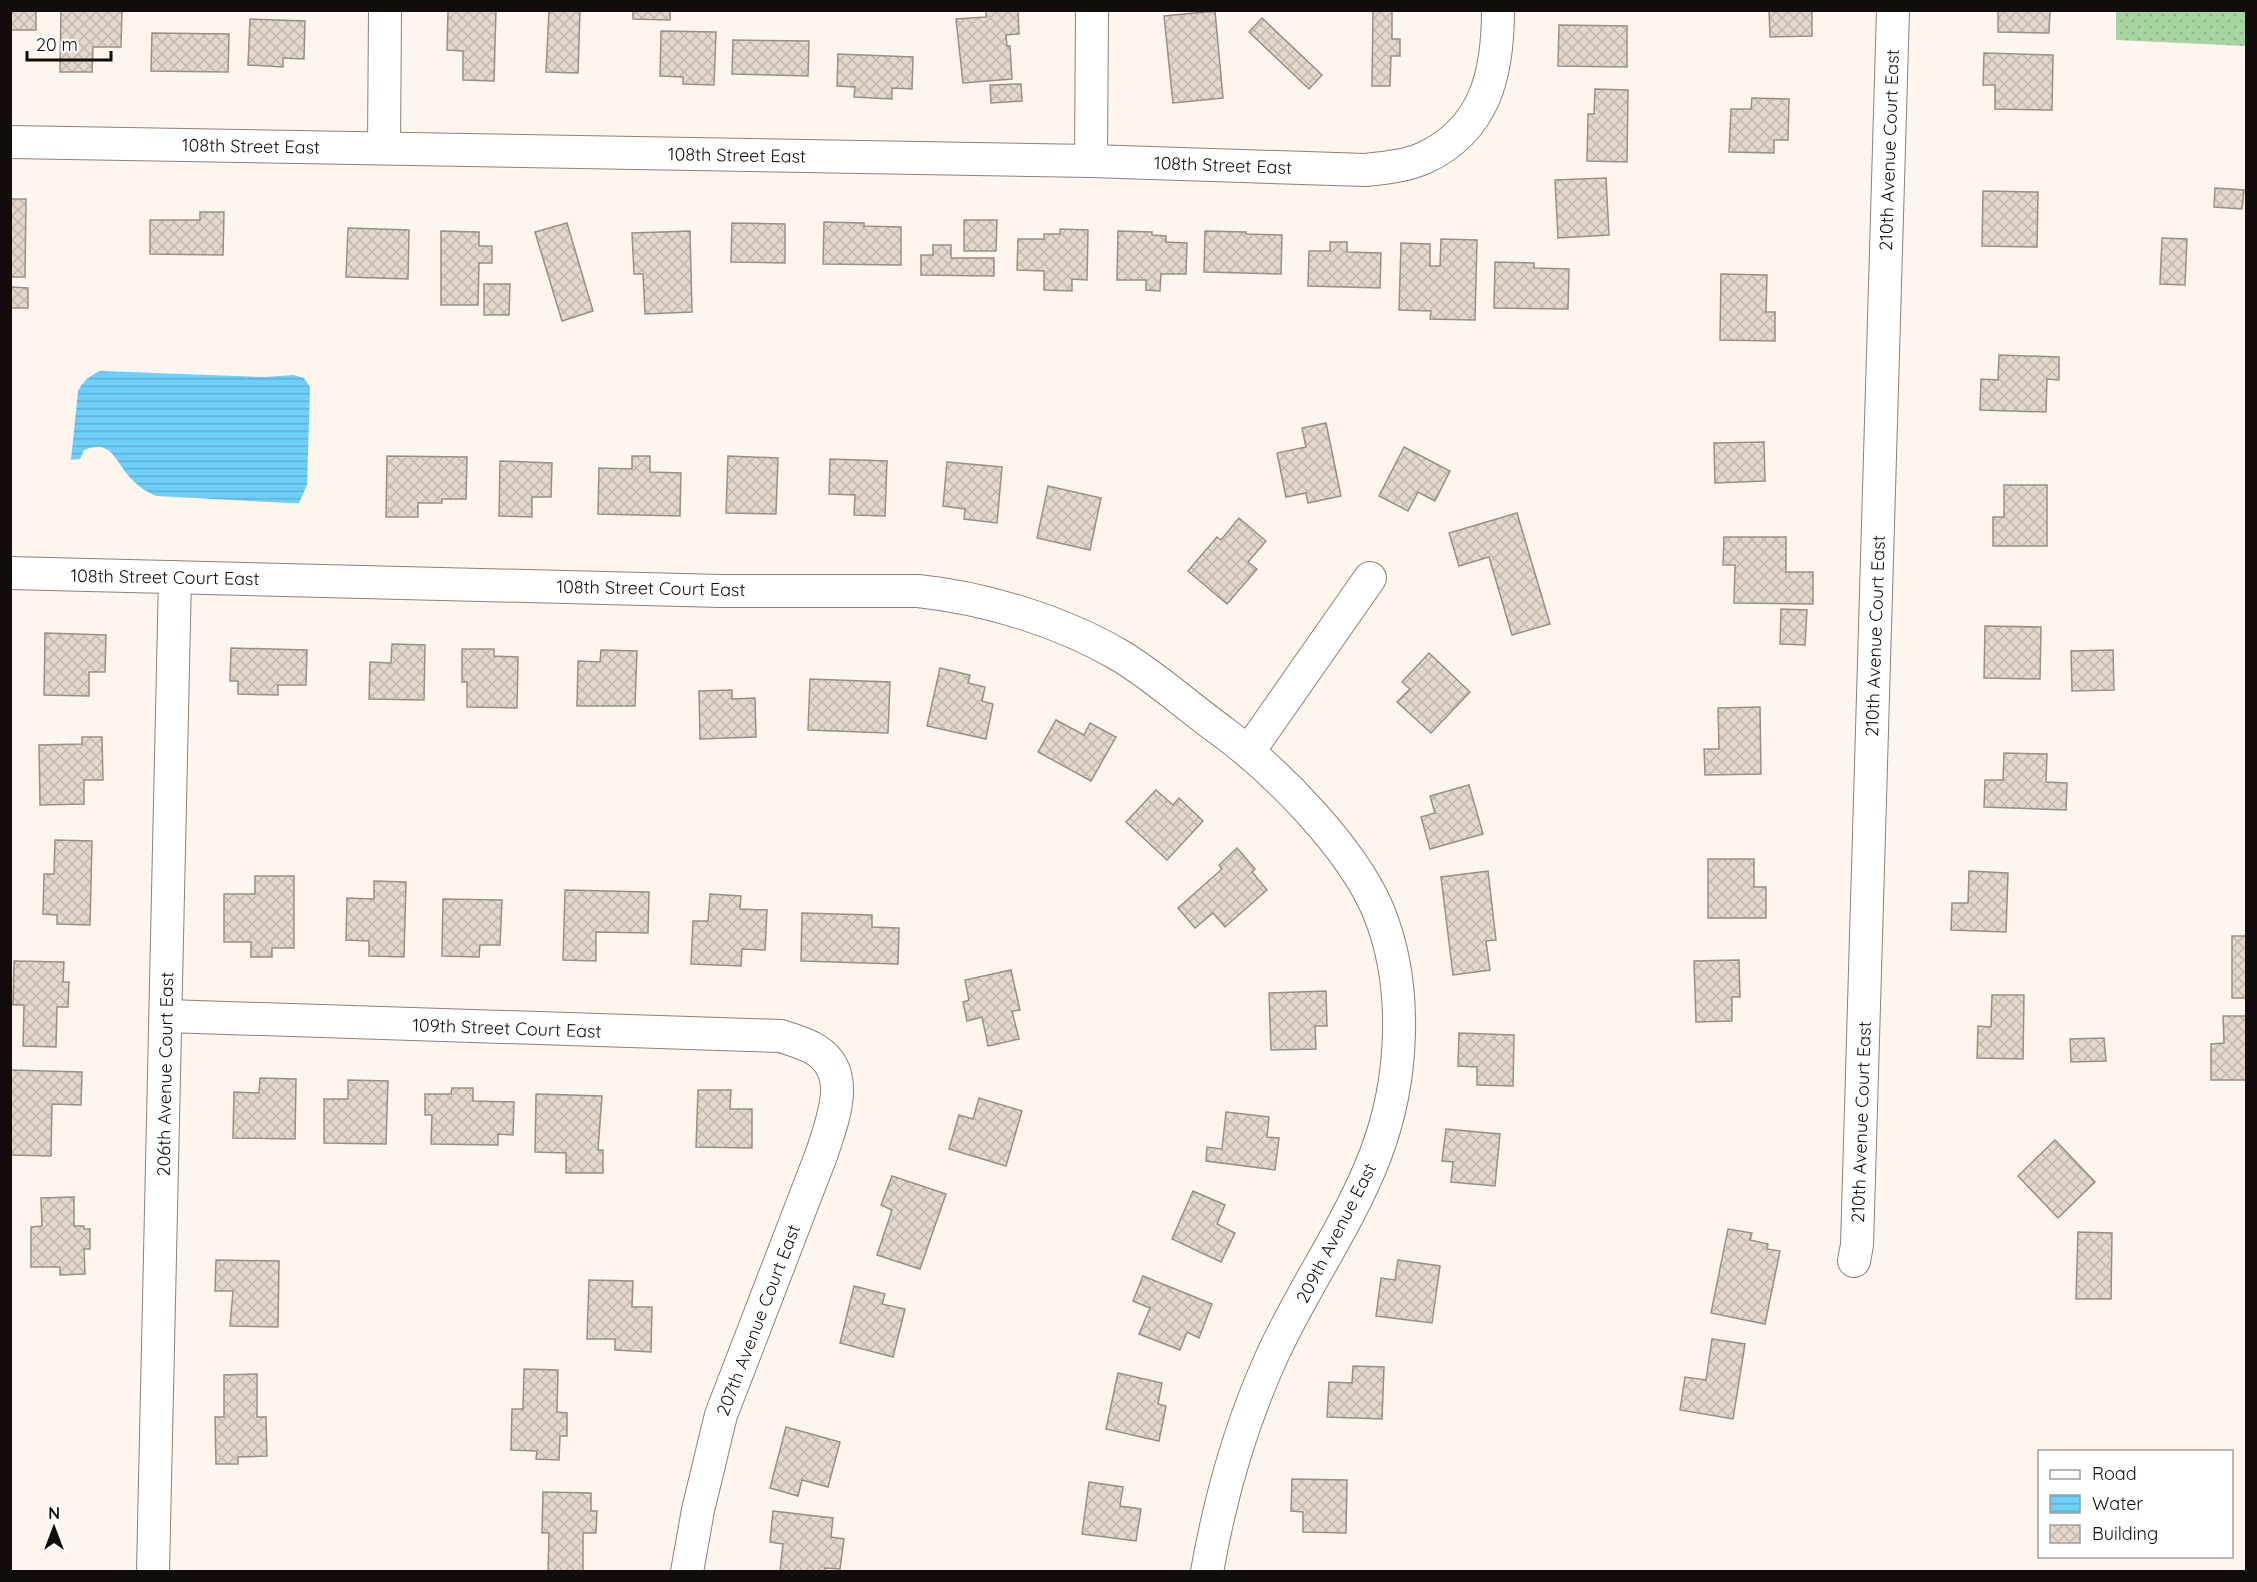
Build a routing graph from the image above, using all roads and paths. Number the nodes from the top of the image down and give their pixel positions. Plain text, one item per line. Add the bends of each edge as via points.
1 (385, 10) edge
2 (1092, 10) edge
3 (1498, 10) edge
4 (1893, 10) edge
5 (10, 142) edge
6 (384, 148) junction
7 (1091, 161) junction
8 (10, 573) edge
9 (175, 577) junction
10 (1370, 578) dead end
11 (1249, 751) junction
12 (167, 1016) junction
13 (834, 1073) joint
14 (1854, 1261) dead end
15 (153, 1572) edge
16 (687, 1572) edge
17 (1207, 1572) edge

1 - 6 street
2 - 7 street
3 - 7 street, 108th Street East via 1495,66 1482,105 1456,136 1422,159 1365,170
4 - 14 street, 210th Avenue Court East
5 - 6 street, 108th Street East
6 - 7 street, 108th Street East
8 - 9 street, 108th Street Court East
9 - 11 street, 108th Street Court East via 947,594 1012,610 1086,638 1120,656
9 - 12 street, 206th Avenue Court East
10 - 11 street
11 - 17 street, 209th Avenue East via 1323,826 1360,877 1378,910 1396,975 1399,1047 1391,1109 1375,1156 1272,1355 1242,1434
12 - 13 street, 109th Street Court East via 781,1036 818,1050
12 - 15 street, 206th Avenue Court East
13 - 16 street, 207th Avenue Court East via 838,1088 835,1113 721,1415

